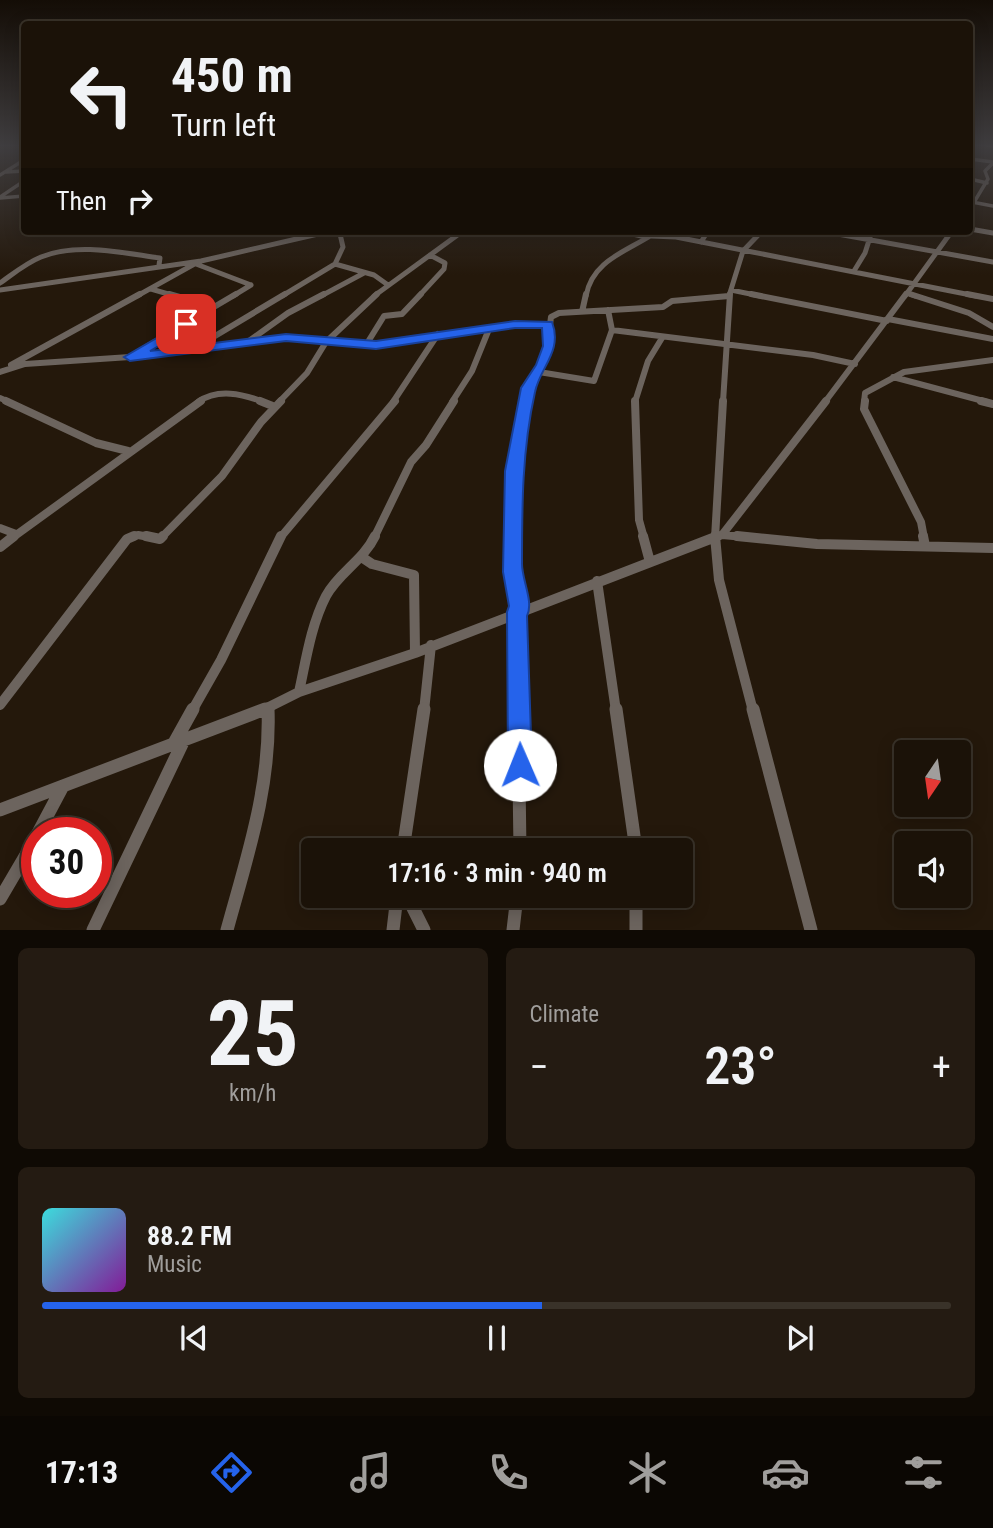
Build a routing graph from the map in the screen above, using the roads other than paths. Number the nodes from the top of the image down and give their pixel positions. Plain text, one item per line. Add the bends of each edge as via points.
1 (21, 196) edge
2 (0, 197) edge
3 (973, 202) edge
4 (993, 205) edge
5 (973, 230) edge
6 (993, 233) edge
7 (323, 235) edge
8 (340, 235) edge
9 (458, 235) edge
10 (639, 235) edge
11 (652, 235) edge
12 (673, 235) edge
13 (705, 235) edge
14 (758, 235) edge
15 (842, 235) edge
16 (871, 235) edge
17 (949, 235) edge
18 (649, 237) junction
19 (676, 237) junction
20 (869, 240) junction
21 (701, 242) junction
22 (743, 251) junction
23 (935, 251) junction
24 (430, 255) junction
25 (199, 262) junction
26 (993, 262) edge
27 (335, 264) junction
28 (159, 265) junction
29 (857, 271) junction
30 (364, 273) junction
31 (0, 283) edge
32 (914, 284) junction
33 (388, 285) junction
34 (151, 289) junction
35 (0, 290) edge
36 (730, 293) junction
37 (907, 293) junction
38 (993, 299) edge
39 (608, 310) junction
40 (206, 312) junction
41 (582, 312) junction
42 (888, 320) junction
43 (548, 324) junction
44 (993, 327) edge
45 (489, 329) junction
46 (612, 330) junction
47 (438, 334) junction
48 (662, 338) junction
49 (993, 339) edge
50 (247, 342) junction
51 (326, 342) junction
52 (366, 345) junction
53 (726, 345) junction
54 (197, 347) junction
55 (130, 357) junction
56 (993, 360) edge
57 (855, 364) junction
58 (3, 370) edge
59 (539, 372) junction
60 (893, 377) junction
61 (0, 398) edge
62 (993, 404) edge
63 (275, 407) junction
64 (128, 451) junction
65 (0, 528) edge
66 (16, 534) junction
67 (719, 537) junction
68 (0, 547) edge
69 (925, 547) junction
70 (993, 548) edge
71 (363, 558) junction
72 (650, 562) junction
73 (597, 582) junction
74 (518, 611) junction
75 (431, 645) junction
76 (415, 653) junction
77 (299, 692) junction
78 (0, 705) edge
79 (268, 708) junction
80 (178, 743) junction
81 (63, 786) junction
82 (0, 810) edge
83 (46, 817) edge
84 (405, 838) edge
85 (520, 838) edge
86 (634, 838) edge
87 (21, 863) edge
88 (0, 900) edge
89 (396, 908) edge
90 (413, 908) edge
91 (516, 908) edge
92 (636, 908) edge
93 (93, 929) edge
94 (228, 929) edge
95 (393, 929) edge
96 (424, 929) edge
97 (513, 929) edge
98 (636, 929) edge
99 (811, 929) edge

1 - 2 street
3 - 4 street
5 - 6 street
7 - 25 street
8 - 27 street via 343,247
9 - 24 street
10 - 18 street
11 - 18 street
12 - 19 street
13 - 21 street
14 - 22 street
15 - 20 street
16 - 20 street
17 - 23 street
18 - 19 street
18 - 41 street via 596,270
19 - 21 street
20 - 23 street
20 - 29 street
21 - 22 street
22 - 29 street
22 - 36 street
23 - 26 street
23 - 32 street
24 - 33 street
24 - 52 street via 445,263 444,270 402,314 384,316
25 - 28 street
25 - 34 street
25 - 40 street via 251,285
27 - 30 street
27 - 54 street
28 - 31 street via 160,258 109,252 54,253
28 - 35 street
29 - 32 street
30 - 33 street
30 - 50 street via 288,313
32 - 37 street
32 - 38 street
33 - 51 street
34 - 40 street via 183,298
34 - 58 street
36 - 39 street via 672,301 663,307
36 - 42 street
36 - 53 street
37 - 42 street
37 - 44 street via 969,313
39 - 41 street
39 - 46 street
40 - 55 street
41 - 43 street via 554,313
42 - 49 street
42 - 57 street
43 - 45 street
43 - 59 street via 549,346
45 - 47 street
45 - 71 street via 472,371 411,462
46 - 48 street
46 - 59 street via 594,381
47 - 52 street
47 - 80 street via 397,398 279,539
48 - 53 street
48 - 72 street via 637,389 634,410 637,502
50 - 51 street via 295,337
50 - 54 street
51 - 52 street
51 - 63 street via 307,373
53 - 57 street
53 - 67 street
54 - 55 street
55 - 58 street via 32,363
56 - 60 street
57 - 67 street
59 - 74 street via 528,388 513,471 512,572
60 - 62 street
60 - 69 street via 864,393 864,409 921,522
61 - 64 street via 96,443
63 - 64 street via 247,395 207,396
63 - 78 street via 212,487 160,539 138,535 127,539
64 - 66 street
65 - 66 street
66 - 68 street
67 - 69 street
67 - 72 street
67 - 99 street via 719,580
69 - 70 street
71 - 76 street via 414,575
71 - 77 street via 327,594 310,638
72 - 73 street
73 - 74 street
73 - 86 street
74 - 75 street
74 - 85 street
75 - 76 street
75 - 84 street via 423,732
76 - 77 street
77 - 79 street
79 - 80 street
79 - 94 street via 271,736 265,778
80 - 81 street
80 - 93 street
81 - 82 street
81 - 83 street
87 - 88 street
89 - 95 street
90 - 96 street
91 - 97 street
92 - 98 street

